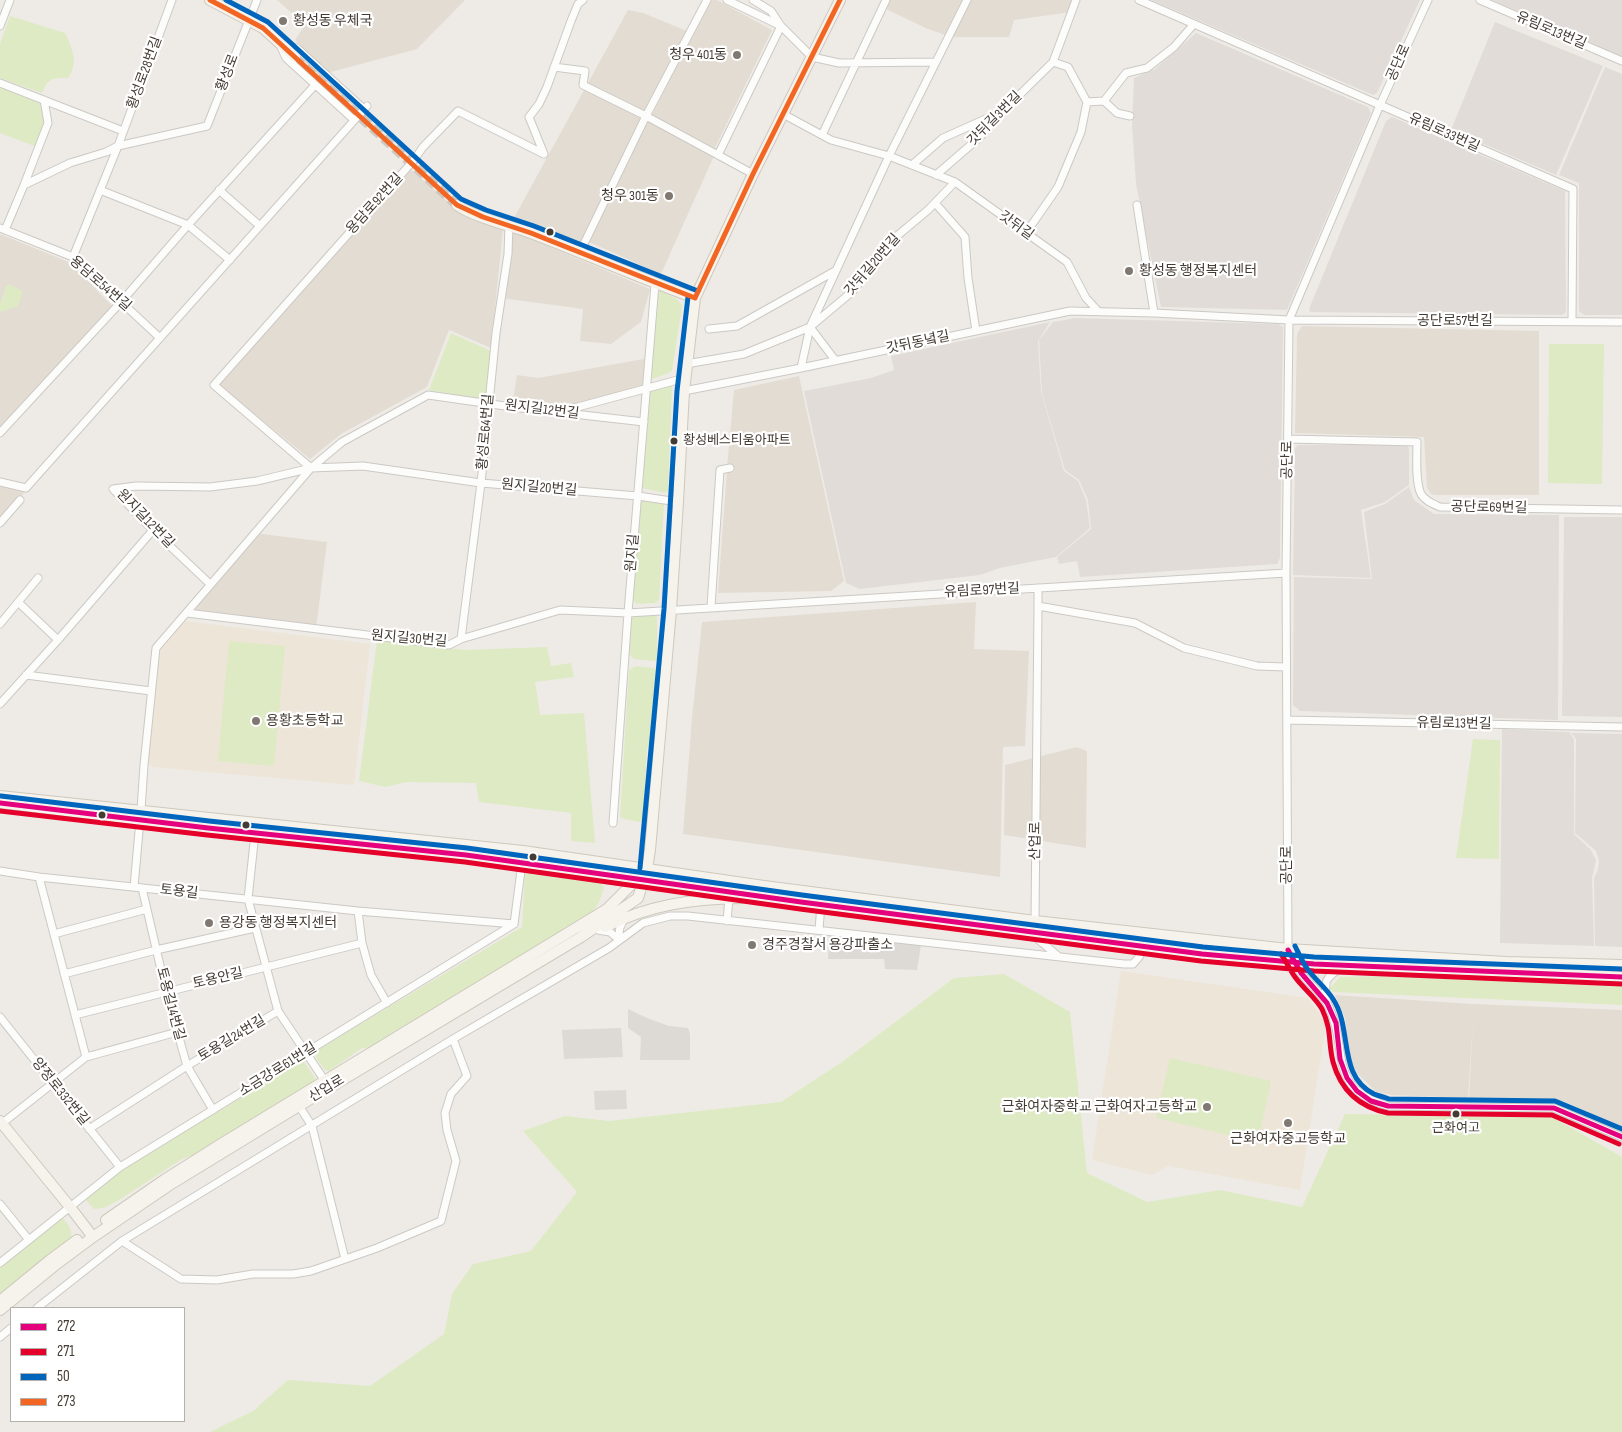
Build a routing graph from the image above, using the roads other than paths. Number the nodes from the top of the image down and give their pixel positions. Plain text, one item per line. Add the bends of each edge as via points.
1 (10, 0) edge
2 (172, 0) edge
3 (210, 0) edge
4 (257, 0) edge
5 (583, 0) edge
6 (707, 0) edge
7 (727, 0) edge
8 (753, 0) edge
9 (840, 0) edge
10 (886, 0) edge
11 (967, 0) edge
12 (1076, 0) edge
13 (1139, 0) edge
14 (1428, 0) edge
15 (1480, 0) edge
16 (248, 20) junction
17 (1194, 24) junction
18 (0, 26) edge
19 (781, 26) junction
20 (279, 43) junction
21 (295, 57) tunnel mouth
22 (812, 57) junction
23 (1622, 61) edge
24 (936, 62) junction
25 (1053, 62) junction
26 (856, 63) junction
27 (554, 68) junction
28 (0, 83) edge
29 (315, 85) junction
30 (44, 100) junction
31 (1104, 101) junction
32 (1087, 102) junction
33 (1380, 105) junction
34 (1002, 112) junction
35 (783, 114) junction
36 (646, 116) junction
37 (1130, 116) dead end
38 (354, 120) junction
39 (123, 131) junction
40 (822, 135) junction
41 (118, 146) junction
42 (718, 155) junction
43 (889, 156) junction
44 (912, 165) junction
45 (753, 174) junction
46 (936, 175) junction
47 (955, 182) junction
48 (24, 184) junction
49 (100, 190) junction
50 (219, 190) junction
51 (935, 202) junction
52 (457, 205) tunnel mouth
53 (1137, 205) dead end
54 (188, 225) junction
55 (510, 225) junction
56 (260, 226) junction
57 (2, 229) edge
58 (1026, 233) junction
59 (580, 252) junction
60 (73, 257) junction
61 (230, 260) junction
62 (835, 271) junction
63 (656, 284) junction
64 (695, 298) junction
65 (122, 302) junction
66 (1098, 311) junction
67 (1154, 313) junction
68 (1288, 320) junction
69 (1572, 321) junction
70 (1622, 322) edge
71 (810, 327) junction
72 (709, 329) dead end
73 (976, 331) junction
74 (160, 338) junction
75 (835, 360) junction
76 (686, 364) junction
77 (801, 368) junction
78 (685, 378) junction
79 (647, 388) junction
80 (684, 391) junction
81 (488, 404) junction
82 (558, 413) junction
83 (644, 422) junction
84 (0, 433) edge
85 (1288, 439) junction
86 (311, 468) junction
87 (730, 468) dead end
88 (0, 482) edge
89 (481, 483) junction
90 (638, 496) junction
91 (20, 500) dead end
92 (678, 502) junction
93 (1622, 510) edge
94 (0, 523) edge
95 (153, 530) junction
96 (1286, 572) junction
97 (38, 578) dead end
98 (210, 584) junction
99 (1038, 588) junction
100 (18, 602) junction
101 (1038, 606) junction
102 (711, 608) junction
103 (671, 610) junction
104 (187, 613) junction
105 (628, 613) junction
106 (0, 624) edge
107 (461, 639) junction
108 (58, 640) junction
109 (1286, 667) junction
110 (26, 675) junction
111 (151, 691) junction
112 (0, 704) edge
113 (1287, 720) junction
114 (1622, 727) edge
115 (0, 796) edge
116 (0, 803) edge
117 (141, 815) junction
118 (613, 822) dead end
119 (255, 833) junction
120 (522, 863) junction
121 (0, 871) edge
122 (643, 876) junction
123 (40, 877) junction
124 (138, 887) junction
125 (729, 898) junction
126 (248, 899) junction
127 (788, 900) junction
128 (821, 904) junction
129 (147, 909) junction
130 (358, 912) junction
131 (628, 916) junction
132 (1035, 921) junction
133 (727, 922) junction
134 (514, 924) junction
135 (255, 928) junction
136 (598, 930) junction
137 (820, 930) junction
138 (1027, 931) junction
139 (54, 934) junction
140 (581, 937) junction
141 (619, 940) junction
142 (362, 943) junction
143 (1144, 946) junction
144 (1288, 949) junction
145 (156, 950) junction
146 (1058, 957) junction
147 (1296, 963) junction
148 (1343, 966) junction
149 (1622, 966) edge
150 (266, 968) junction
151 (64, 974) junction
152 (1622, 977) edge
153 (166, 991) junction
154 (387, 1003) junction
155 (1327, 1003) junction
156 (278, 1011) junction
157 (75, 1015) junction
158 (0, 1017) edge
159 (177, 1032) junction
160 (453, 1039) junction
161 (306, 1053) junction
162 (86, 1057) junction
163 (187, 1066) junction
164 (325, 1081) junction
165 (53, 1084) junction
166 (299, 1106) junction
167 (213, 1110) junction
168 (1, 1124) edge
169 (312, 1126) junction
170 (90, 1129) junction
171 (1622, 1137) edge
172 (120, 1168) junction
173 (0, 1204) edge
174 (70, 1207) junction
175 (91, 1234) junction
176 (29, 1240) junction
177 (122, 1242) junction
178 (345, 1259) junction
179 (0, 1263) edge
180 (0, 1301) edge
181 (38, 1307) edge
182 (0, 1310) edge
183 (10, 1329) edge
184 (0, 1337) edge

1 - 18 street
2 - 39 street, 황성로28번길
3 - 16 street
4 - 16 street, 황성로
5 - 27 street, 용담로92번길 via 578,4
6 - 36 street
7 - 19 street
8 - 19 street via 771,11
9 - 22 street
10 - 26 street
11 - 24 street
12 - 25 street, 갓뒤길3번길
13 - 17 street, 유림로33번길
14 - 33 street, 공단로
15 - 23 street, 유림로13번길
16 - 20 street via 263,28
16 - 41 street, 황성로 via 208,126
17 - 31 street via 1174,47 1147,68 1126,73
17 - 33 street, 유림로33번길
19 - 22 street
19 - 42 street
20 - 21 street
20 - 29 street via 286,58
20 - 38 street via 298,48 365,108
22 - 26 street
22 - 35 street
24 - 26 street
24 - 43 street
25 - 32 street via 1068,67
25 - 34 street, 갓뒤길3번길
26 - 40 street
27 - 36 street via 585,71 583,85
27 - 86 street, 용담로92번길 via 540,104 529,117 544,154 458,111 214,385
28 - 30 street
29 - 38 street
29 - 50 street
30 - 39 street
30 - 48 street, 용담로54번길 via 48,123
31 - 32 street
31 - 37 street via 1117,113
32 - 58 street via 1082,132 1058,187
33 - 68 street, 공단로
33 - 69 street, 유림로33번길 via 1573,189
34 - 44 street via 943,138
34 - 46 street, 갓뒤길3번길 via 980,137
35 - 40 street, 갓뒤길
35 - 45 street
36 - 42 street
36 - 59 street
38 - 56 street
39 - 41 street, 황성로28번길
40 - 43 street, 갓뒤길
41 - 48 street
41 - 49 street, 황성로28번길
42 - 45 street
43 - 44 street, 갓뒤길
43 - 62 street
44 - 46 street, 갓뒤길
45 - 64 street
46 - 47 street, 갓뒤길
47 - 51 street, 갓뒤길20번길
47 - 58 street, 갓뒤길
48 - 57 street, 용담로54번길
49 - 54 street
49 - 60 street, 황성로28번길
50 - 54 street
50 - 56 street
51 - 71 street, 갓뒤길20번길 via 891,241 853,291
51 - 73 street via 965,237
52 - 55 street
53 - 67 street
54 - 61 street
54 - 65 street
55 - 59 street
55 - 81 street, 황성로64번길
56 - 61 street
57 - 60 street, 용담로54번길
58 - 66 street, 갓뒤길 via 1067,262 1086,298
59 - 63 street
60 - 65 street, 용담로54번길
61 - 74 street
62 - 71 street
62 - 72 street via 737,326
63 - 64 street
63 - 79 street, 원지길
64 - 76 street
65 - 74 street, 용담로54번길
65 - 84 street
66 - 67 street, 갓뒤동녘길
66 - 73 street, 갓뒤동녘길 via 1070,311
67 - 68 street, 갓뒤동녘길
68 - 69 street, 공단로57번길
68 - 85 street, 공단로
69 - 70 street, 공단로57번길
71 - 75 street
71 - 76 street, 갓뒤길20번길 via 744,354
71 - 77 street
73 - 75 street, 갓뒤동녘길
74 - 88 street via 26,488
75 - 77 street, 갓뒤동녘길
76 - 78 street
77 - 80 street, 갓뒤동녘길
78 - 79 street
78 - 80 street
79 - 82 street
79 - 83 street, 원지길
80 - 92 street
81 - 82 street, 원지길12번길
81 - 86 street, 원지길12번길 via 428,395 342,442
81 - 89 street, 황성로64번길
82 - 83 street, 원지길12번길
83 - 90 street, 원지길
85 - 93 street, 공단로69번길 via 1417,442 1421,494 1440,507
85 - 96 street, 공단로
86 - 89 street, 원지길20번길 via 363,466
86 - 95 street, 원지길12번길 via 257,481 210,487 136,486 112,489
86 - 98 street, 원지길12번길
87 - 102 street via 720,470
89 - 90 street, 원지길20번길
89 - 107 street, 황성로64번길
90 - 92 street, 원지길20번길
90 - 105 street, 원지길
91 - 94 street
92 - 103 street
95 - 98 street, 원지길12번길
95 - 108 street
96 - 99 street
96 - 109 street, 공단로
97 - 100 street
98 - 104 street, 원지길12번길
99 - 101 street, 유림로97번길
99 - 102 street, 유림로97번길
100 - 106 street
100 - 108 street
101 - 109 street, 유림로97번길 via 1135,623 1184,648 1257,666
101 - 132 street, 산업로
102 - 103 street, 유림로97번길
103 - 105 street, 원지길30번길
103 - 122 street
104 - 107 street, 원지길30번길 via 449,645
104 - 111 street, 원지길12번길 via 156,648
105 - 107 street, 원지길30번길 via 560,610
105 - 118 street, 원지길
108 - 110 street
109 - 113 street, 공단로
110 - 111 street
110 - 112 street
111 - 117 street, 원지길12번길
113 - 114 street, 유림로13번길
113 - 144 street, 공단로
115 - 117 street
116 - 117 street
117 - 119 street
117 - 122 street via 504,849
117 - 124 street, 원지길12번길
119 - 120 street
119 - 126 street, 토용길24번길
120 - 122 street
120 - 134 street
121 - 123 street, 토용길
122 - 127 street
122 - 132 street
122 - 140 street, 산업로 via 638,898
122 - 164 street, 산업로 via 607,909
123 - 124 street, 토용길
123 - 139 street
124 - 126 street, 토용길
124 - 129 street, 토용길14번길
125 - 127 street
125 - 131 street via 678,902
125 - 133 street
126 - 130 street, 토용길
126 - 135 street, 토용길24번길
127 - 128 street
128 - 137 street
128 - 138 street
129 - 139 street
129 - 145 street, 토용길14번길
130 - 134 street, 토용길
130 - 142 street
131 - 136 street
131 - 141 street via 619,928
132 - 144 street
133 - 137 street
133 - 141 street via 670,916 643,923
134 - 154 street, 소금강로61번길
135 - 145 street, 토용길14번길
135 - 150 street, 토용길24번길
136 - 140 street
136 - 141 street via 610,932
137 - 146 street
138 - 143 street
138 - 146 street
139 - 151 street
140 - 166 street, 산업로
141 - 160 street
142 - 150 street, 토용안길
142 - 154 street via 371,975
143 - 146 street via 1133,964
143 - 147 street
144 - 147 street
144 - 149 street
145 - 151 street
145 - 153 street, 토용길14번길
147 - 148 street
147 - 155 street
148 - 152 street
148 - 155 street via 1324,984
150 - 153 street, 토용안길
150 - 156 street, 토용길24번길
151 - 157 street
153 - 157 street, 토용안길
153 - 159 street, 토용길14번길
154 - 161 street, 소금강로61번길
155 - 171 street via 1336,1023 1340,1058 1347,1078 1357,1091 1372,1101 1388,1106 1554,1108
156 - 161 street
156 - 163 street, 토용길24번길
157 - 162 street
158 - 165 street, 양정로332번길
159 - 162 street
159 - 163 street, 토용길14번길
160 - 169 street
160 - 178 street via 467,1076 451,1094 445,1113 446,1130 456,1161 441,1221
161 - 164 street
161 - 167 street, 소금강로61번길
162 - 165 street
163 - 167 street, 토용길14번길
163 - 170 street, 토용길24번길
164 - 175 street, 산업로 via 164,1180
165 - 168 street
165 - 170 street, 양정로332번길
166 - 169 street
166 - 175 street, 산업로
167 - 172 street, 소금강로61번길
168 - 174 street
169 - 177 street
169 - 178 street
170 - 172 street, 양정로332번길
172 - 174 street, 소금강로61번길
173 - 176 street
174 - 175 street
174 - 176 street, 소금강로61번길
175 - 180 street, 산업로 via 50,1260
175 - 182 street, 산업로
176 - 179 street, 소금강로61번길
177 - 178 street via 181,1279 207,1281 253,1274 294,1274
177 - 181 street
183 - 184 street

